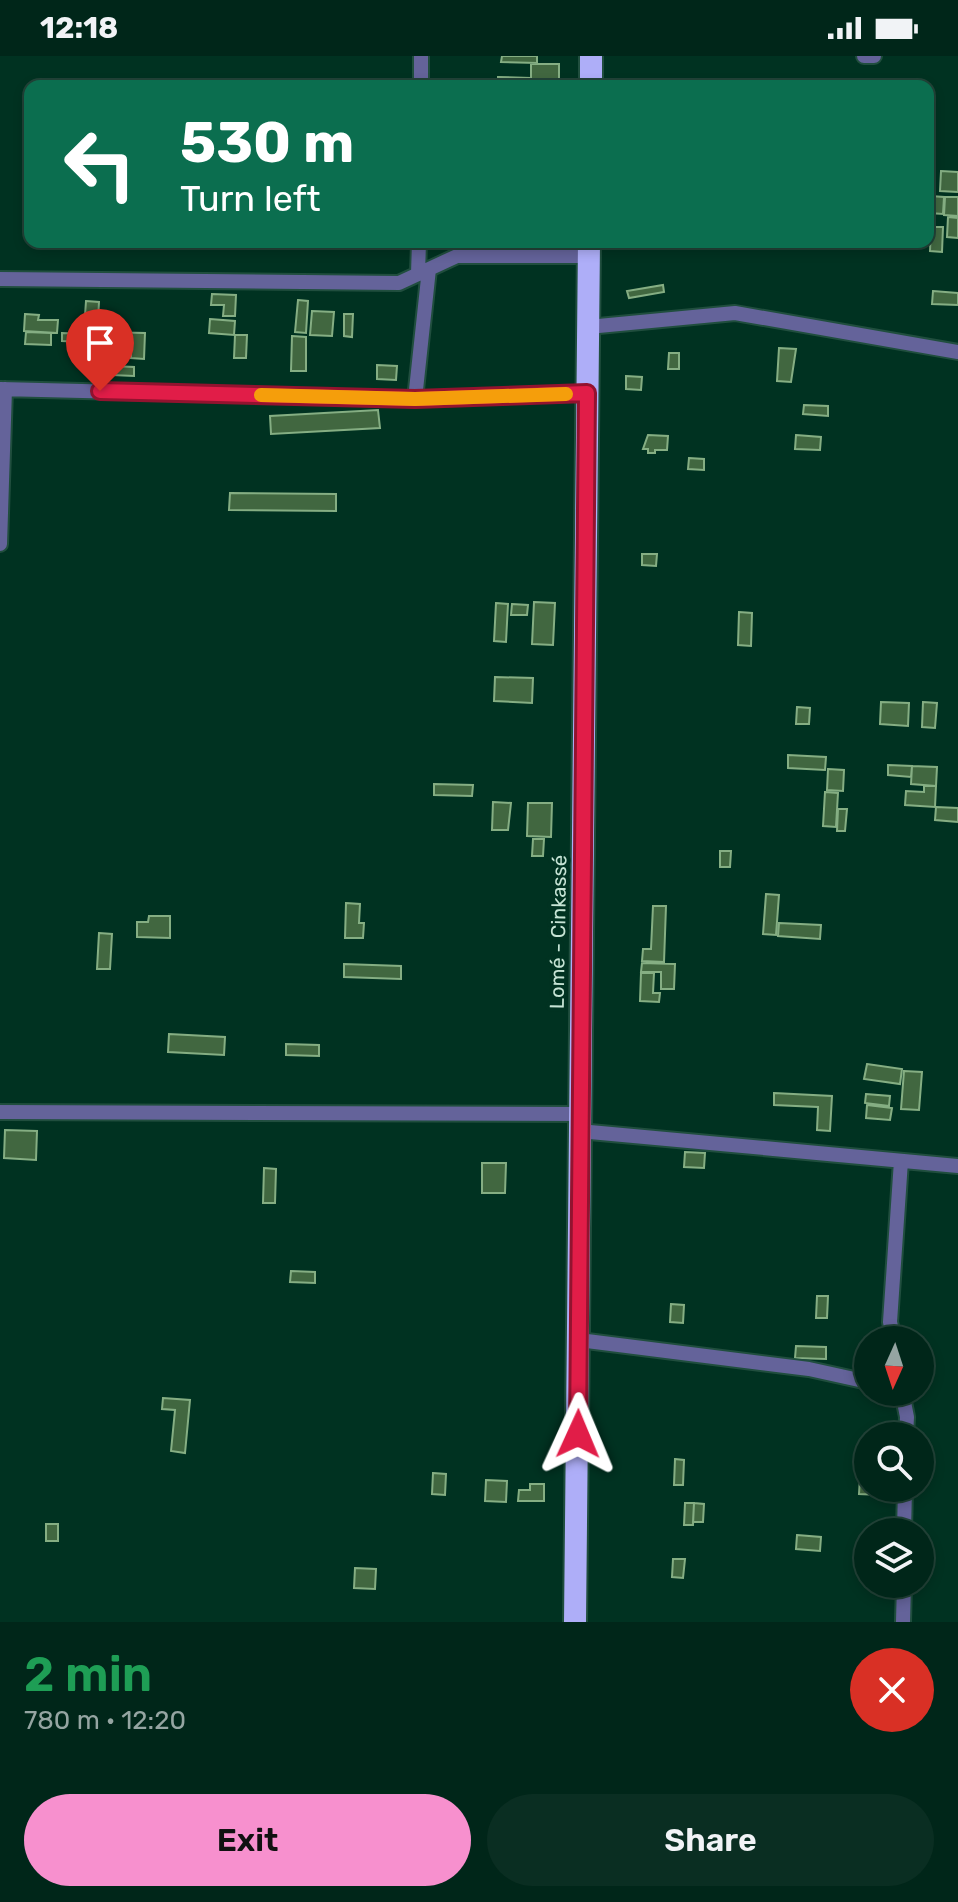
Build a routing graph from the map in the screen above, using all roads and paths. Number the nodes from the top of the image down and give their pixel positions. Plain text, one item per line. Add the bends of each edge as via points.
1 (421, 56) edge
2 (591, 56) edge
3 (864, 56) edge
4 (874, 56) edge
5 (421, 80) edge
6 (591, 80) edge
7 (420, 248) edge
8 (589, 249) edge
9 (424, 272) junction
10 (0, 279) edge
11 (588, 327) junction
12 (958, 352) edge
13 (2, 389) edge
14 (587, 393) junction
15 (415, 399) junction
16 (0, 544) edge
17 (0, 1112) edge
18 (580, 1123) junction
19 (901, 1161) junction
20 (958, 1166) edge
21 (891, 1326) edge
22 (579, 1340) junction
23 (854, 1379) edge
24 (904, 1598) edge
25 (575, 1622) edge
26 (903, 1622) edge

1 - 5 street
2 - 6 highway
3 - 4 street
7 - 9 street
8 - 9 street via 457,256
8 - 11 highway, Lomé - Cinkassé
9 - 10 street via 399,283
9 - 15 street
11 - 12 street via 735,313
11 - 14 highway, Lomé - Cinkassé
13 - 15 street
13 - 16 street
14 - 15 street
14 - 18 highway, Lomé - Cinkassé
17 - 18 street
18 - 19 street
18 - 22 highway, Lomé - Cinkassé
19 - 20 street
19 - 21 street
22 - 23 street
22 - 25 highway, Lomé - Cinkassé
24 - 26 street

